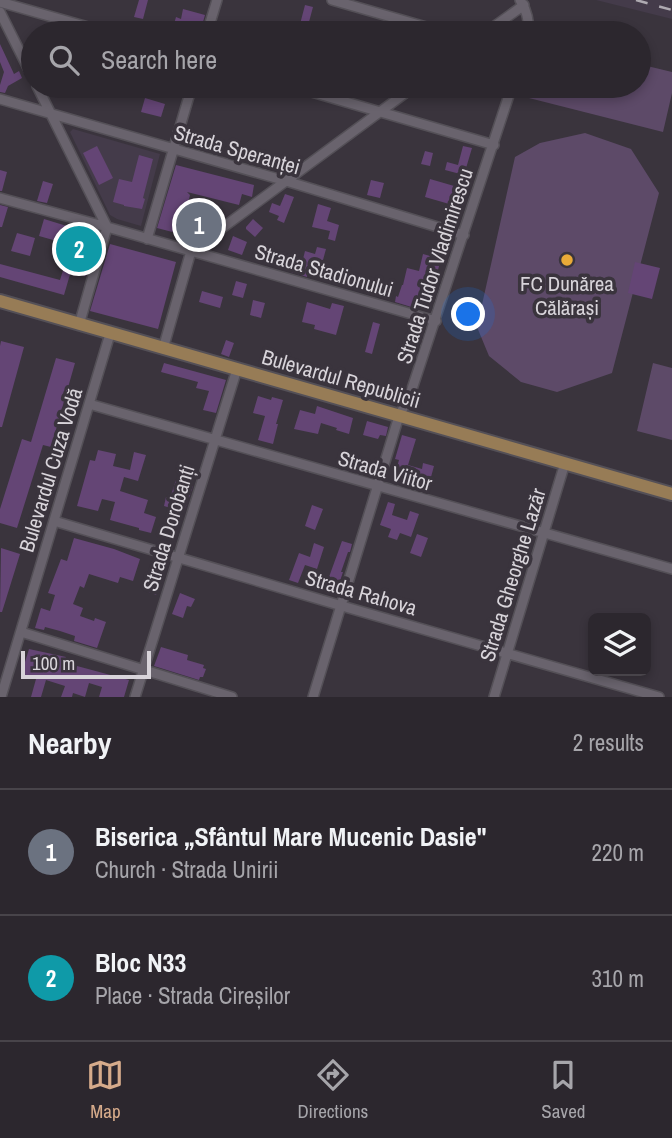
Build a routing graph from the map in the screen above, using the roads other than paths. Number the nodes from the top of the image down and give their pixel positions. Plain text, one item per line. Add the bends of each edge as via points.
1 (217, 0) edge
2 (332, 0) edge
3 (0, 2) edge
4 (522, 3) edge
5 (0, 12) edge
6 (66, 21) edge
7 (211, 21) edge
8 (405, 21) edge
9 (500, 21) edge
10 (528, 21) edge
11 (21, 54) edge
12 (43, 98) edge
13 (188, 98) edge
14 (334, 98) edge
15 (399, 98) edge
16 (508, 98) edge
17 (0, 99) edge
18 (381, 111) junction
19 (52, 114) junction
20 (494, 145) junction
21 (173, 150) junction
22 (286, 181) junction
23 (0, 198) edge
24 (107, 227) junction
25 (464, 235) junction
26 (147, 239) junction
27 (191, 251) junction
28 (0, 301) edge
29 (436, 321) junction
30 (79, 324) junction
31 (110, 334) junction
32 (163, 349) junction
33 (237, 369) junction
34 (89, 404) junction
35 (399, 416) junction
36 (215, 440) junction
37 (565, 463) junction
38 (378, 487) junction
39 (672, 494) edge
40 (54, 521) junction
41 (544, 533) junction
42 (179, 557) junction
43 (672, 569) edge
44 (342, 606) junction
45 (21, 632) junction
46 (508, 653) junction
47 (143, 670) junction
48 (1, 697) edge
49 (135, 697) edge
50 (232, 697) edge
51 (313, 697) edge
52 (494, 697) edge
53 (659, 697) edge

1 - 7 street
2 - 8 street
3 - 6 street
4 - 9 street
4 - 10 street
5 - 11 street
12 - 19 street
13 - 21 street
14 - 18 street
15 - 18 street
16 - 20 street, Strada Tudor Vladimirescu
17 - 19 street, Strada Speranței
18 - 20 street
18 - 22 street
19 - 21 street, Strada Speranței
19 - 24 street
20 - 25 street, Strada Tudor Vladimirescu
21 - 22 street, Strada Speranței
21 - 26 street
22 - 25 street, Strada Speranței
22 - 27 street
23 - 24 street, Strada Stadionului
24 - 26 street, Strada Stadionului
24 - 30 street
25 - 29 street, Strada Tudor Vladimirescu
26 - 27 street, Strada Stadionului
27 - 29 street, Strada Stadionului
27 - 32 street
28 - 30 main road, Bulevardul Republicii
29 - 35 street, Strada Tudor Vladimirescu
30 - 31 main road, Bulevardul Republicii
31 - 32 main road, Bulevardul Republicii
31 - 34 street, Bulevardul Cuza Vodă
32 - 33 main road, Bulevardul Republicii
33 - 35 main road, Bulevardul Republicii
33 - 36 street, Strada Dorobanți
34 - 36 street, Strada Viitor
34 - 40 street, Bulevardul Cuza Vodă
35 - 37 main road, Bulevardul Republicii
35 - 38 street, Strada Tudor Vladimirescu
36 - 38 street, Strada Viitor
36 - 42 street, Strada Dorobanți
37 - 39 main road, Bulevardul Republicii
37 - 41 street, Strada Gheorghe Lazăr
38 - 41 street, Strada Viitor
38 - 44 street, Strada Tudor Vladimirescu
40 - 42 street, Strada Rahova
40 - 45 street, Bulevardul Cuza Vodă
41 - 43 street, Strada Viitor
41 - 46 street, Strada Gheorghe Lazăr
42 - 44 street, Strada Rahova
42 - 47 street, Strada Dorobanți
44 - 46 street, Strada Rahova
44 - 51 street, Strada Tudor Vladimirescu
45 - 47 street
45 - 48 street, Bulevardul Cuza Vodă
46 - 52 street, Strada Gheorghe Lazăr
46 - 53 street, Strada Rahova
47 - 49 street, Strada Dorobanți
47 - 50 street

